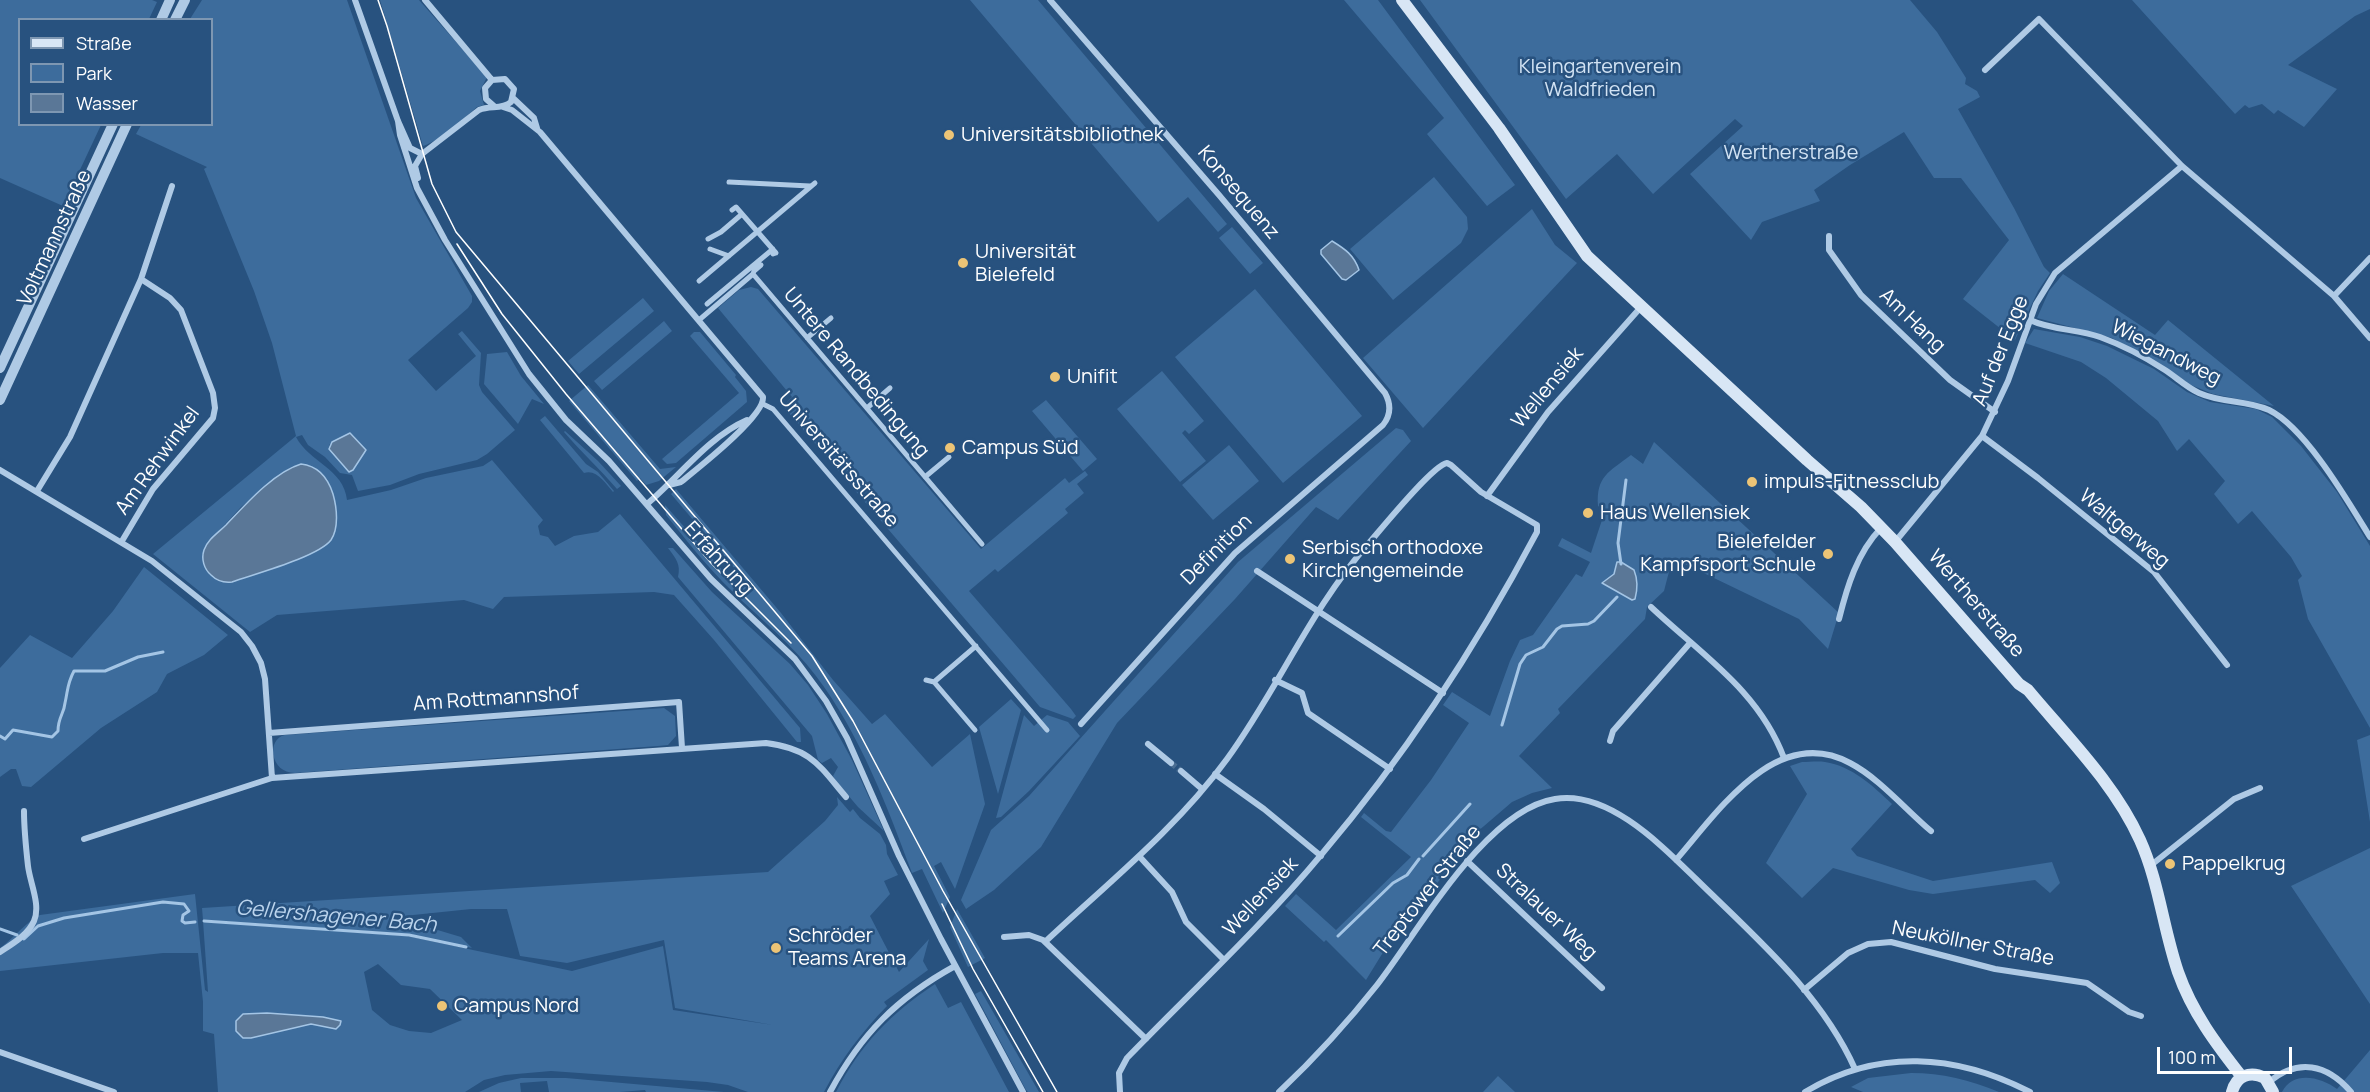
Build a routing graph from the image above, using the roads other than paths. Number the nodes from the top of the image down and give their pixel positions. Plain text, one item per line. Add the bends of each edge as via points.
1 (170, 0) edge
2 (185, 0) edge
3 (355, 0) edge
4 (425, 0) edge
5 (1050, 0) edge
6 (1402, 0) edge
7 (162, 18) edge
8 (177, 18) edge
9 (1985, 70) dead end
10 (492, 80) junction
11 (513, 98) junction
12 (495, 106) junction
13 (503, 107) junction
14 (398, 121) junction
15 (111, 126) edge
16 (126, 126) edge
17 (537, 128) junction
18 (422, 154) junction
19 (2182, 166) junction
20 (729, 182) dead end
21 (172, 186) dead end
22 (422, 195) junction
23 (732, 210) dead end
24 (742, 214) junction
25 (757, 232) junction
26 (1829, 236) dead end
27 (708, 239) dead end
28 (710, 249) dead end
29 (729, 256) junction
30 (2370, 258) edge
31 (761, 264) dead end
32 (753, 274) junction
33 (141, 279) junction
34 (705, 286) dead end
35 (2334, 296) junction
36 (707, 304) dead end
37 (1641, 307) junction
38 (831, 318) dead end
39 (699, 320) junction
40 (2030, 320) junction
41 (807, 338) junction
42 (2370, 338) edge
43 (0, 368) edge
44 (890, 388) dead end
45 (0, 400) edge
46 (763, 404) junction
47 (867, 408) junction
48 (1995, 412) junction
49 (1389, 413) joint
50 (1982, 436) junction
51 (949, 457) dead end
52 (0, 470) edge
53 (925, 477) junction
54 (37, 491) junction
55 (1487, 496) junction
56 (647, 504) junction
57 (1882, 528) junction
58 (2370, 537) edge
59 (122, 541) junction
60 (1895, 542) junction
61 (982, 544) dead end
62 (1257, 571) dead end
63 (1651, 607) dead end
64 (1318, 610) junction
65 (1839, 619) dead end
66 (1689, 643) junction
67 (976, 646) junction
68 (2227, 664) dead end
69 (926, 680) dead end
70 (1275, 680) junction
71 (934, 682) junction
72 (1443, 693) junction
73 (1080, 724) dead end
74 (975, 730) dead end
75 (1047, 730) dead end
76 (268, 733) junction
77 (1610, 741) dead end
78 (1148, 744) dead end
79 (682, 748) junction
80 (1785, 758) junction
81 (1172, 763) tunnel mouth
82 (831, 767) dead end
83 (1390, 769) junction
84 (1181, 771) tunnel mouth
85 (825, 772) junction
86 (1215, 774) junction
87 (272, 778) junction
88 (2260, 788) dead end
89 (1202, 789) junction
90 (846, 797) dead end
91 (24, 811) dead end
92 (1931, 831) dead end
93 (84, 839) dead end
94 (1321, 855) junction
95 (1139, 856) junction
96 (1676, 860) junction
97 (1467, 861) junction
98 (2150, 866) junction
99 (1004, 937) dead end
100 (1045, 942) junction
101 (0, 952) edge
102 (1224, 960) junction
103 (955, 966) junction
104 (1602, 988) dead end
105 (1804, 990) junction
106 (2141, 1016) dead end
107 (1146, 1039) junction
108 (0, 1052) edge
109 (1855, 1069) junction
110 (2242, 1077) junction
111 (2271, 1087) edge
112 (114, 1092) edge
113 (830, 1092) edge
114 (1023, 1092) edge
115 (1120, 1092) edge
116 (1279, 1092) edge
117 (1805, 1092) edge
118 (2030, 1092) edge
119 (2232, 1092) edge
120 (2351, 1092) edge

1 - 7 street
2 - 8 street
3 - 14 street
4 - 10 street
5 - 49 street, Konsequenz via 1385,393
6 - 37 main road, Wertherstraße via 1498,128 1579,246
9 - 19 street via 2039,19
10 - 11 street via 509,81 514,89
10 - 12 street via 485,94
11 - 13 street
11 - 17 street, Universitätsstraße via 534,118
12 - 13 street
12 - 18 street via 473,114
13 - 17 street, Universitätsstraße
14 - 18 street via 410,148
14 - 22 street via 408,162
15 - 43 street, Voltmannstraße
16 - 45 street, Voltmannstraße
17 - 39 street, Universitätsstraße
18 - 22 street via 415,169
19 - 35 street
19 - 40 street, Auf der Egge via 2055,273
20 - 25 street via 813,184
21 - 33 street
22 - 56 street, Erfahrung via 445,240 529,374 576,431
23 - 24 street via 736,207
24 - 25 street
24 - 27 street
25 - 29 street
25 - 36 street via 773,252
26 - 48 street, Am Hang via 1829,250 1861,294 1950,380
28 - 29 street
29 - 34 street via 699,281
30 - 35 street
31 - 32 street
32 - 39 street
32 - 41 street, Untere Randbedingung
33 - 54 street via 70,437
33 - 59 street, Am Rehwinkel via 158,288 181,310 213,393 215,408 213,418 153,489
35 - 42 street
37 - 55 street, Wellensiek via 1548,412
37 - 57 main road, Wertherstraße
38 - 41 street
39 - 46 street, Universitätsstraße via 760,392
40 - 48 street, Auf der Egge
40 - 58 street, Wiegandweg via 2100,337 2159,366 2199,393 2271,411 2316,455
41 - 47 street, Untere Randbedingung
44 - 47 street
46 - 56 street
46 - 67 street, Universitätsstraße via 773,409
47 - 53 street, Untere Randbedingung
48 - 50 street, Auf der Egge
49 - 73 street, Definition via 1383,425 1235,553
50 - 60 street, Auf der Egge
50 - 68 street, Waltgerweg via 2154,572
51 - 53 street
52 - 54 street
53 - 61 street, Untere Randbedingung
54 - 59 street
55 - 64 street, Wellensiek via 1451,465 1442,464 1355,558
55 - 72 street, Wellensiek via 1538,529 1494,611
56 - 103 street, Erfahrung via 711,579 795,659 817,688 847,738 899,856
57 - 60 main road, Wertherstraße
57 - 65 street via 1857,566
59 - 76 street via 171,575 241,632 252,646 265,679
60 - 98 main road, Wertherstraße via 2108,785 2127,814
62 - 64 street
63 - 66 street
64 - 70 street, Wellensiek
64 - 72 street
66 - 77 street via 1613,731
66 - 80 street via 1752,700 1773,730
67 - 71 street
67 - 75 street, Universitätsstraße
69 - 71 street
70 - 83 street via 1302,693 1308,713
70 - 86 street, Wellensiek
71 - 74 street
72 - 83 street, Wellensiek
76 - 79 street, Am Rottmannshof via 679,702
76 - 87 street
78 - 81 street
79 - 85 street via 766,743 786,746 808,755
79 - 87 street
80 - 92 street via 1820,754 1849,762
80 - 96 street via 1745,783
82 - 85 street
83 - 94 street, Wellensiek
84 - 89 street
85 - 90 street
86 - 89 street, Wellensiek
86 - 94 street, Wellensiek
87 - 93 street
88 - 98 street via 2234,799
89 - 95 street, Wellensiek
91 - 101 street via 36,914 28,930
94 - 102 street, Wellensiek
95 - 100 street, Wellensiek
95 - 102 street, Wellensiek via 1172,892 1186,922
96 - 97 street, Treptower Straße via 1624,817 1584,801 1556,798 1517,813
96 - 105 street, Treptower Straße
97 - 104 street, Stralauer Weg
97 - 116 street, Treptower Straße via 1358,1009
98 - 110 main road, Wertherstraße via 2186,994 2207,1031
99 - 100 street via 1029,935
100 - 107 street
102 - 107 street, Wellensiek
103 - 113 street via 916,989 875,1025 853,1052
103 - 114 street, Erfahrung
105 - 106 street, Neuköllner Straße via 1848,953 1868,944 1891,942 1995,969 2087,983
105 - 109 street, Treptower Straße via 1833,1028
107 - 115 street, Wellensiek via 1121,1067
108 - 112 street
109 - 117 street
109 - 118 street via 1901,1061 1945,1063 1984,1072
110 - 111 main road via 2259,1075
110 - 119 main road
111 - 120 street via 2291,1068 2310,1067 2331,1075

